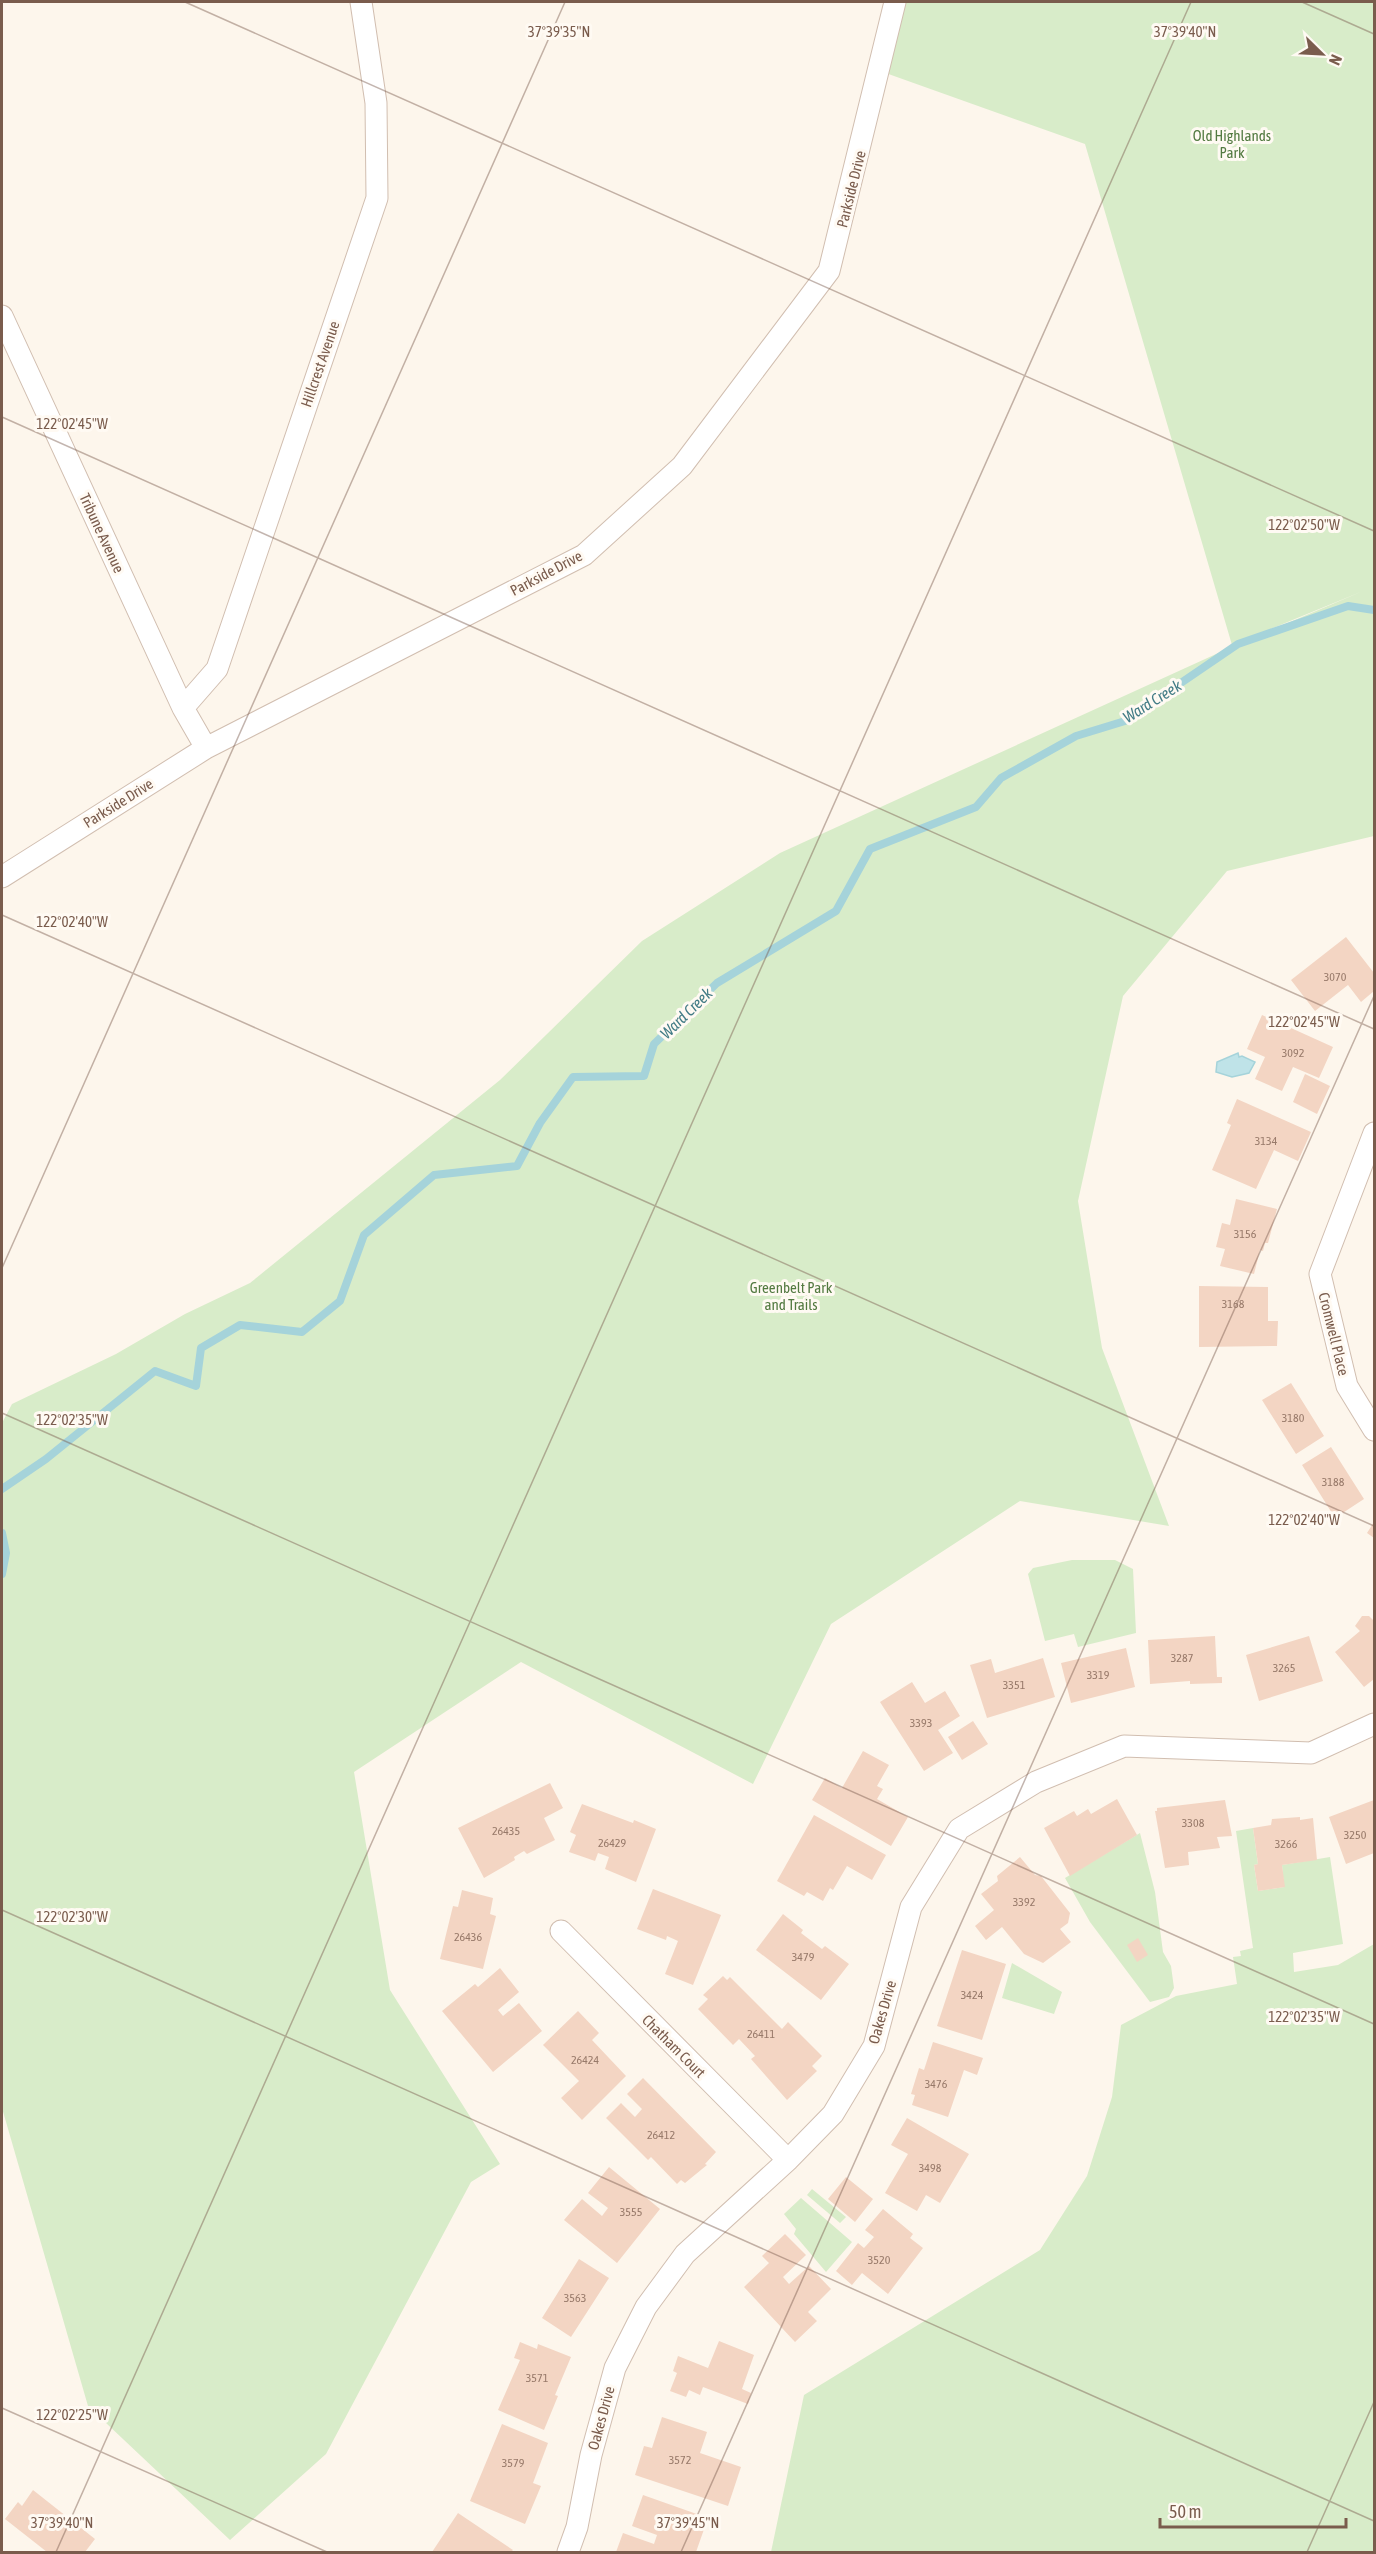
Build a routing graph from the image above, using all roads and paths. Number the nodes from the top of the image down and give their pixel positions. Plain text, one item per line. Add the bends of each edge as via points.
1 (361, 2) edge
2 (895, 2) edge
3 (2, 315) edge
4 (183, 708) junction
5 (206, 748) junction
6 (2, 877) edge
7 (1374, 1133) edge
8 (1374, 1430) edge
9 (1374, 1725) edge
10 (561, 1931) dead end
11 (788, 2160) junction
12 (568, 2553) edge

1 - 4 street, Hillcrest Avenue via 376,103 377,198 217,669
2 - 5 street, Parkside Drive via 829,271 682,466 584,555
3 - 4 street, Tribune Avenue
4 - 5 street, Tribune Avenue
5 - 6 street, Parkside Drive
7 - 8 street, Cromwell Place via 1320,1274 1347,1386
9 - 11 street, Oakes Drive via 1311,1753 1124,1746 1036,1782 959,1829 911,1907 874,2046 833,2114
10 - 11 street, Chatham Court
11 - 12 street, Oakes Drive via 685,2254 646,2307 615,2368

